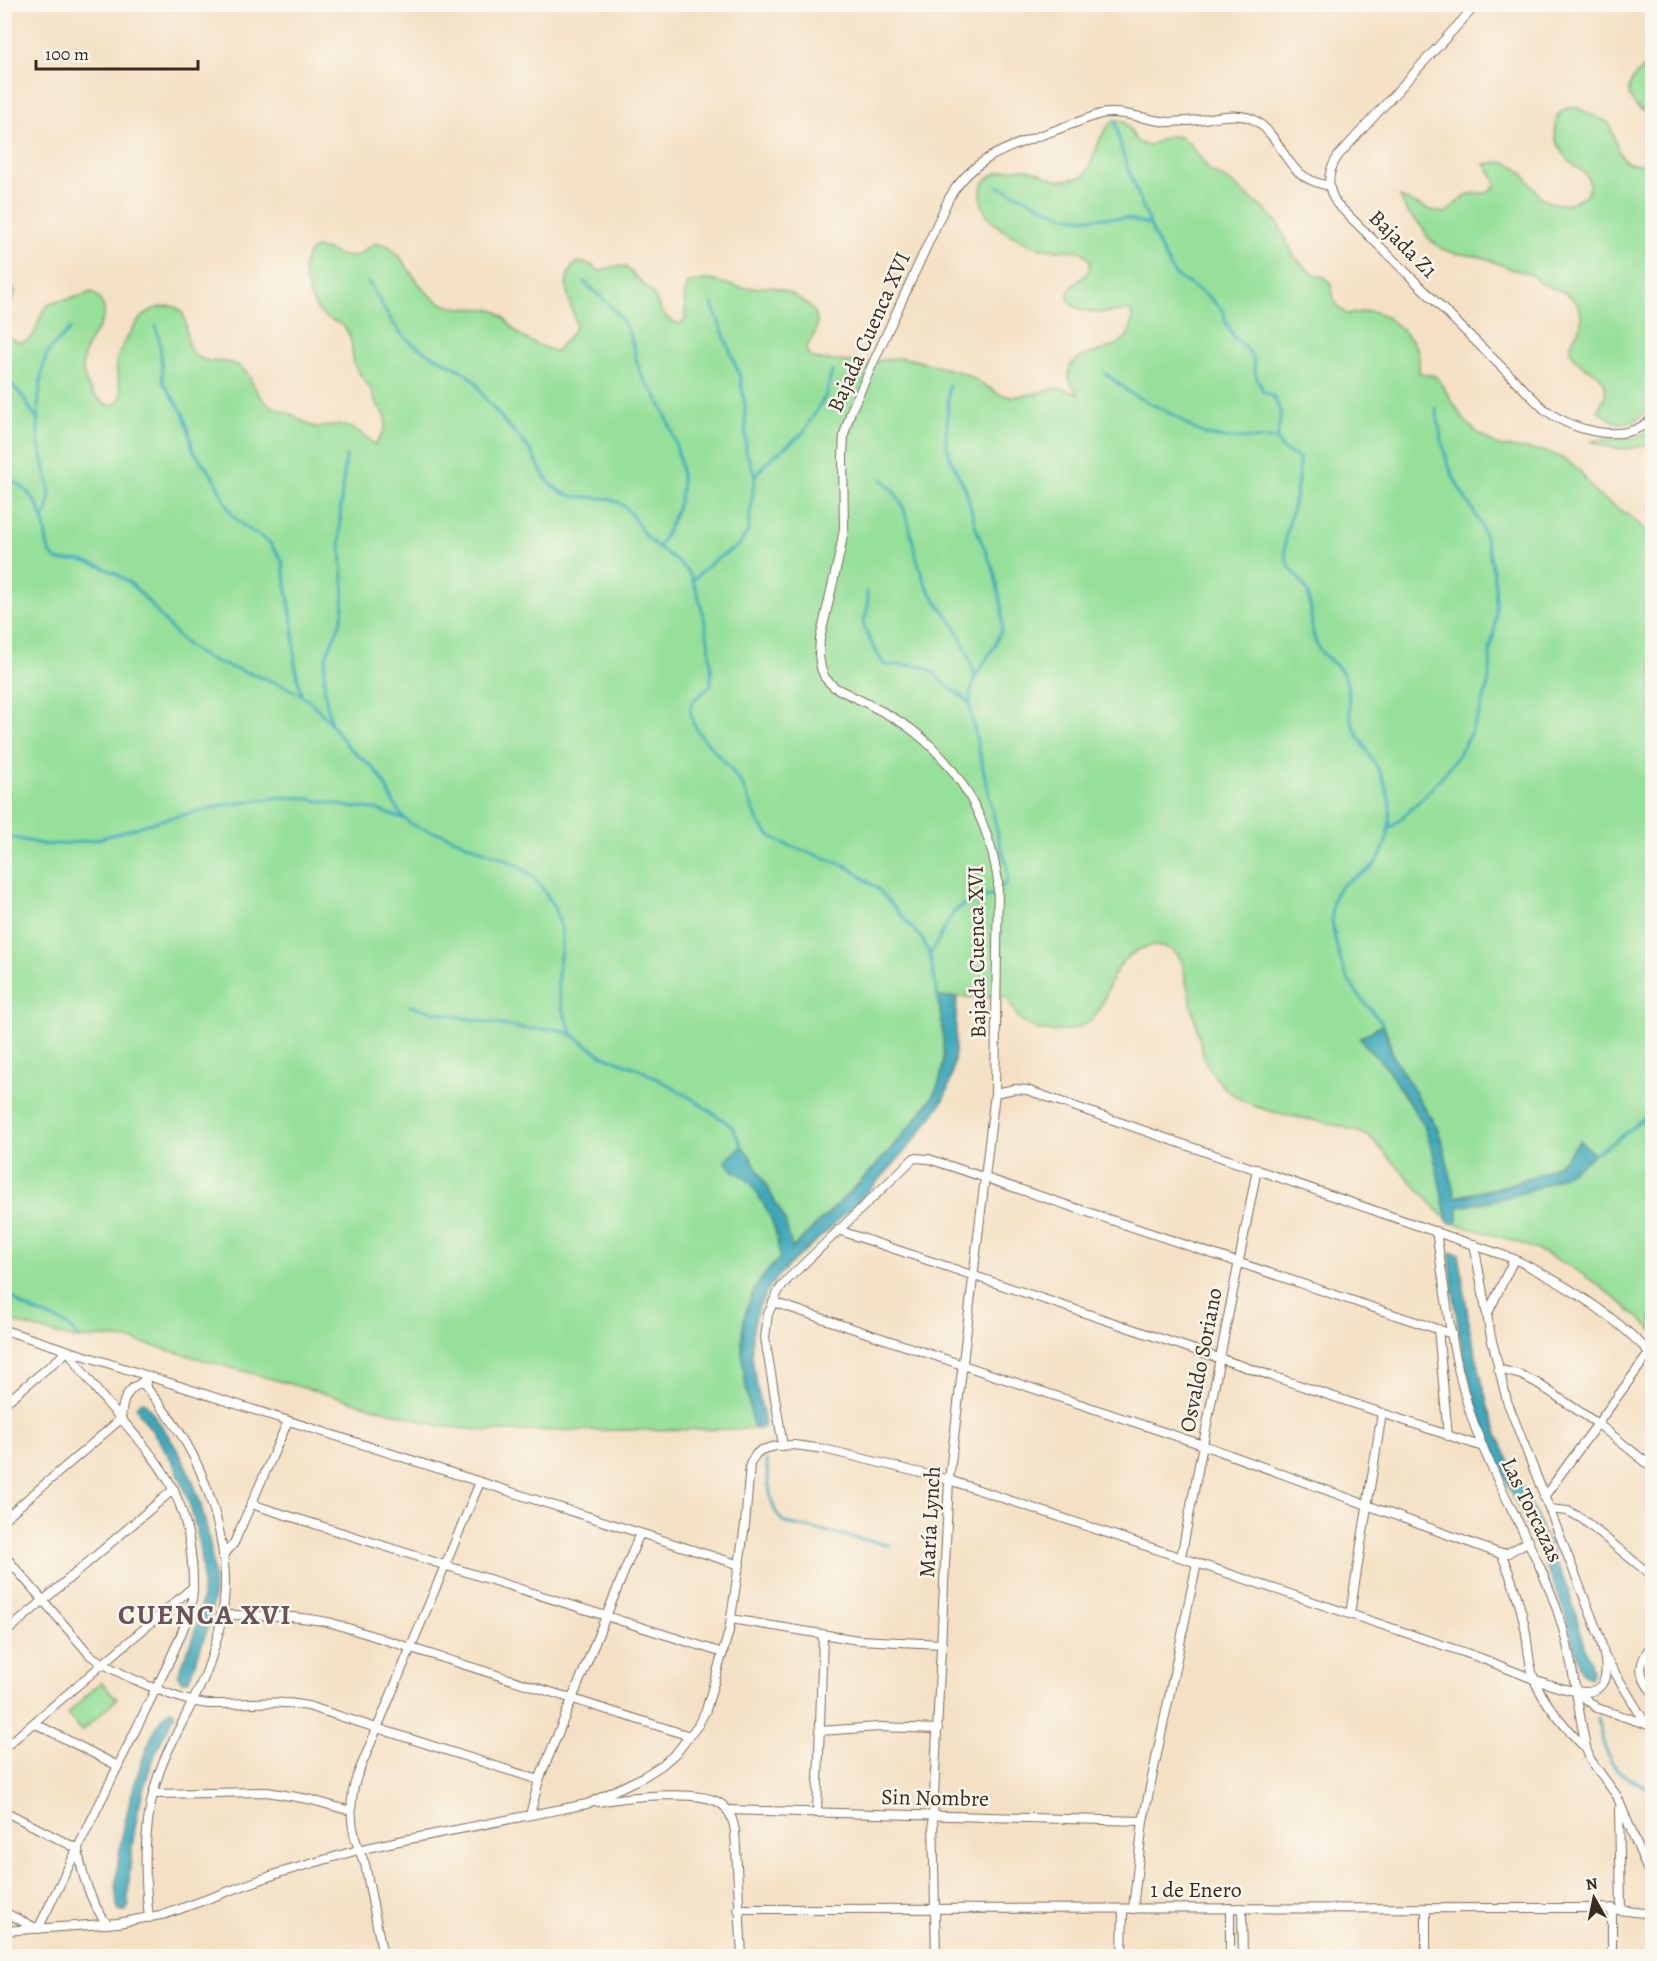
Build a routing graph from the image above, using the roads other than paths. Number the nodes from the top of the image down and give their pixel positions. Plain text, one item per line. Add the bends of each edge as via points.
1 (1477, 4) edge
2 (1329, 186) junction
3 (1653, 419) edge
4 (995, 1093) junction
5 (1257, 1169) junction
6 (985, 1178) junction
7 (837, 1230) junction
8 (1436, 1231) junction
9 (1474, 1244) junction
10 (1514, 1259) junction
11 (1239, 1263) junction
12 (973, 1276) junction
13 (773, 1302) junction
14 (1487, 1315) junction
15 (1438, 1329) junction
16 (4, 1330) edge
17 (1452, 1334) junction
18 (68, 1351) junction
19 (1651, 1353) edge
20 (1220, 1359) junction
21 (963, 1365) junction
22 (1498, 1370) junction
23 (160, 1380) junction
24 (142, 1382) junction
25 (4, 1404) edge
26 (1382, 1413) junction
27 (122, 1419) junction
28 (288, 1421) junction
29 (1598, 1425) junction
30 (1448, 1436) junction
31 (783, 1446) junction
32 (1203, 1446) junction
33 (1483, 1448) junction
34 (1653, 1467) edge
35 (950, 1480) junction
36 (480, 1482) junction
37 (174, 1489) junction
38 (1544, 1497) junction
39 (251, 1504) junction
40 (1367, 1506) junction
41 (1549, 1509) junction
42 (4, 1519) edge
43 (640, 1533) junction
44 (1529, 1541) junction
45 (1501, 1553) junction
46 (4, 1555) edge
47 (223, 1556) junction
48 (1181, 1557) junction
49 (1197, 1563) junction
50 (740, 1564) junction
51 (446, 1565) junction
52 (1653, 1576) edge
53 (193, 1587) junction
54 (43, 1601) junction
55 (1350, 1614) junction
56 (222, 1616) junction
57 (606, 1616) junction
58 (731, 1619) junction
59 (4, 1634) edge
60 (823, 1635) junction
61 (942, 1644) junction
62 (1653, 1644) edge
63 (411, 1647) junction
64 (723, 1653) junction
65 (1604, 1654) junction
66 (104, 1664) junction
67 (1533, 1677) junction
68 (156, 1688) junction
69 (1576, 1691) junction
70 (1653, 1692) edge
71 (572, 1698) junction
72 (194, 1702) junction
73 (34, 1723) junction
74 (1649, 1725) edge
75 (378, 1727) junction
76 (938, 1729) junction
77 (819, 1731) junction
78 (690, 1736) junction
79 (4, 1749) edge
80 (1587, 1751) junction
81 (118, 1766) junction
82 (539, 1780) junction
83 (153, 1794) junction
84 (1617, 1796) junction
85 (587, 1804) junction
86 (727, 1810) junction
87 (4, 1811) edge
88 (351, 1811) junction
89 (817, 1813) junction
90 (530, 1815) junction
91 (933, 1816) junction
92 (1143, 1821) junction
93 (78, 1849) junction
94 (358, 1850) junction
95 (1653, 1881) edge
96 (1230, 1908) junction
97 (1242, 1908) junction
98 (1426, 1908) junction
99 (738, 1909) junction
100 (936, 1909) junction
101 (1123, 1909) junction
102 (1133, 1909) junction
103 (1617, 1909) junction
104 (4, 1912) edge
105 (1653, 1914) edge
106 (149, 1918) junction
107 (107, 1924) junction
108 (38, 1929) junction
109 (4, 1931) edge
110 (383, 1956) edge
111 (742, 1956) edge
112 (936, 1956) edge
113 (1122, 1956) edge
114 (1230, 1956) edge
115 (1243, 1956) edge
116 (1426, 1956) edge
117 (1612, 1956) edge

1 - 2 street via 1338,156 1332,165
2 - 3 street, Bajada Z1 via 1337,204 1555,417 1606,432 1635,430
2 - 4 street, Bajada Cuenca XVI via 1298,174 1259,123 1245,116 1168,122 1113,112 1002,149 971,170 949,198 851,411 844,435 844,528 820,639 821,668 834,687 924,740 953,770 988,835 998,880
4 - 5 street via 1027,1090
4 - 6 street, María Lynch
5 - 8 street
5 - 11 street, Osvaldo Soriano
6 - 7 street via 929,1159 914,1158
6 - 11 street
6 - 12 street, María Lynch
7 - 12 street
7 - 13 street via 788,1279
8 - 9 street
8 - 17 street, Las Torcazas
9 - 10 street
9 - 14 street
10 - 14 street
10 - 19 street via 1574,1292
11 - 15 street
11 - 20 street, Osvaldo Soriano
12 - 20 street
12 - 21 street, María Lynch
13 - 21 street
13 - 31 street via 765,1338
14 - 22 street
15 - 17 street
15 - 30 street
16 - 18 street
17 - 33 street, Las Torcazas via 1467,1404
18 - 23 street
18 - 25 street
18 - 27 street
19 - 29 street
20 - 26 street
20 - 32 street, Osvaldo Soriano
21 - 32 street
21 - 35 street, María Lynch
22 - 29 street via 1529,1378
22 - 38 street
23 - 24 street
23 - 28 street
24 - 27 street via 125,1397
24 - 47 street via 193,1455
26 - 30 street
26 - 40 street
27 - 37 street via 155,1458
27 - 42 street
28 - 36 street
28 - 39 street
29 - 34 street
29 - 38 street
30 - 33 street
31 - 35 street via 824,1449
31 - 50 street via 761,1450 750,1464
32 - 40 street
32 - 48 street, Osvaldo Soriano
33 - 44 street, Las Torcazas
35 - 48 street
35 - 61 street, María Lynch
36 - 43 street
36 - 51 street
37 - 53 street via 186,1523
37 - 54 street
38 - 41 street
39 - 47 street via 234,1543
39 - 51 street
40 - 45 street
40 - 55 street
41 - 52 street via 1568,1511 1581,1518
41 - 65 street
43 - 50 street
43 - 57 street
44 - 45 street
44 - 69 street, Las Torcazas via 1561,1623
45 - 67 street via 1512,1578
46 - 54 street
47 - 56 street
48 - 49 street
49 - 55 street
49 - 92 street
50 - 58 street
51 - 57 street
51 - 63 street
53 - 66 street
53 - 68 street via 186,1621
54 - 59 street
54 - 66 street via 90,1655
55 - 67 street
56 - 63 street via 312,1618
56 - 72 street
57 - 64 street
57 - 71 street
58 - 60 street
58 - 64 street
60 - 61 street
60 - 77 street
61 - 76 street, María Lynch
62 - 70 street via 1640,1668
63 - 71 street
63 - 75 street
64 - 78 street via 706,1710
65 - 69 street via 1601,1685 1589,1692
65 - 74 street
66 - 68 street
66 - 73 street
67 - 69 street
67 - 80 street via 1570,1733
68 - 72 street
68 - 81 street
69 - 74 street via 1597,1708
69 - 80 street, Las Torcazas
71 - 78 street
71 - 82 street
72 - 75 street via 290,1702
72 - 83 street via 165,1759
73 - 79 street
73 - 81 street
75 - 82 street
75 - 88 street via 357,1776
76 - 77 street
76 - 91 street, María Lynch
77 - 89 street
78 - 85 street via 653,1771
80 - 84 street, Las Torcazas
81 - 93 street
82 - 90 street
83 - 88 street via 267,1792
83 - 106 street via 145,1869
84 - 95 street, Las Torcazas
84 - 103 street, Las Torcazas via 1621,1827
85 - 86 street, Sin Nombre via 641,1797 696,1796 714,1800
85 - 90 street
86 - 89 street, Sin Nombre
86 - 99 street via 735,1831
87 - 93 street
88 - 94 street
89 - 91 street, Sin Nombre
90 - 94 street
91 - 92 street, Sin Nombre
91 - 100 street, María Lynch
92 - 102 street
93 - 107 street via 87,1890
93 - 108 street
94 - 106 street
94 - 110 street
96 - 97 street, 1 de Enero
96 - 102 street, 1 de Enero
96 - 114 street
97 - 98 street, 1 de Enero
97 - 115 street
98 - 103 street, 1 de Enero
98 - 116 street
99 - 100 street, 1 de Enero
99 - 111 street
100 - 101 street, 1 de Enero
100 - 112 street, María Lynch
101 - 102 street, 1 de Enero
101 - 113 street
103 - 105 street, 1 de Enero
103 - 117 street, Las Torcazas
104 - 108 street
106 - 107 street
107 - 108 street
108 - 109 street

